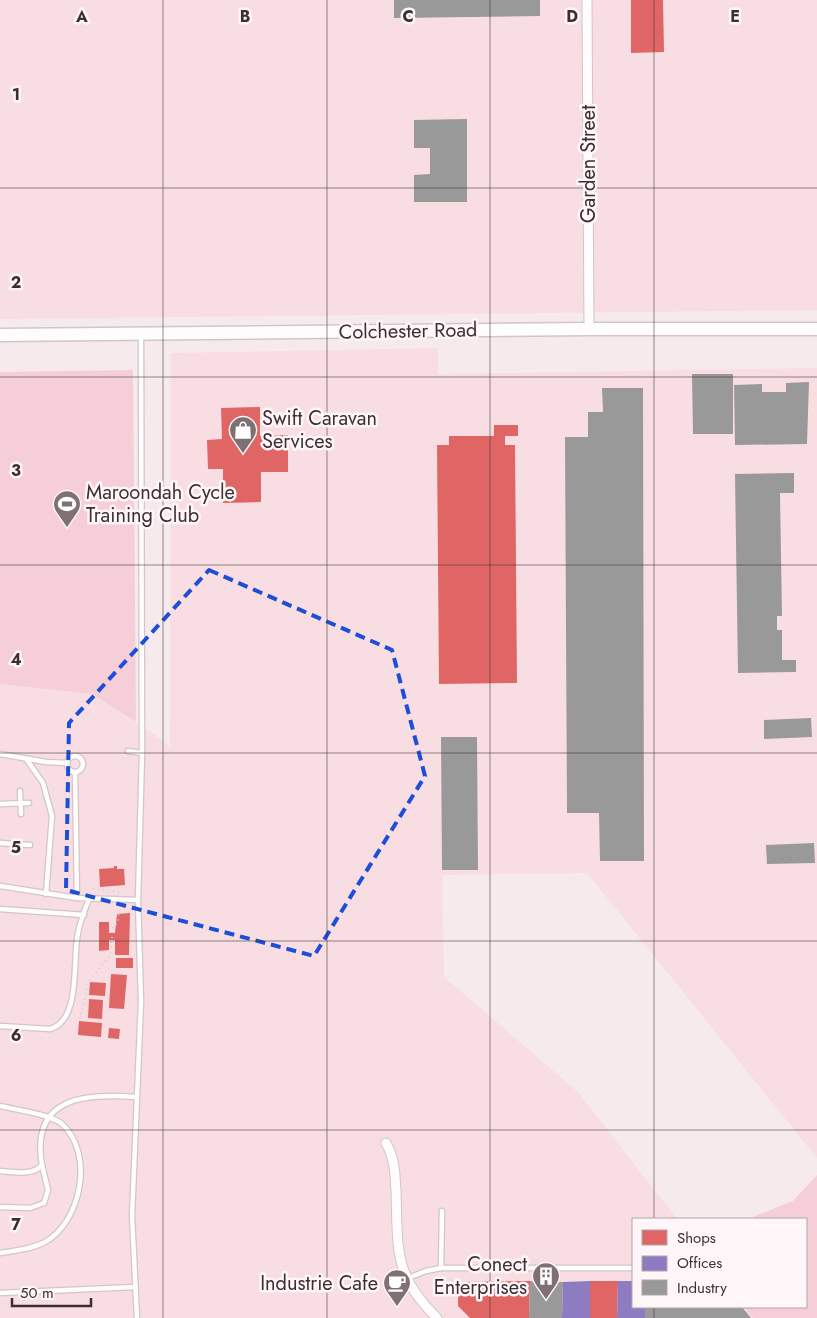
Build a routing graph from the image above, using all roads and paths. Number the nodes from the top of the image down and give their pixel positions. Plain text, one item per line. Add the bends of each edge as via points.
1 (587, 0) edge
2 (590, 329) junction
3 (817, 329) edge
4 (141, 334) junction
5 (0, 335) edge
6 (128, 751) dead end
7 (142, 753) junction
8 (0, 754) edge
9 (27, 760) junction
10 (67, 763) junction
11 (75, 772) junction
12 (20, 791) dead end
13 (20, 803) junction
14 (29, 803) dead end
15 (0, 804) edge
16 (21, 814) dead end
17 (0, 843) edge
18 (30, 845) dead end
19 (0, 886) edge
20 (93, 889) dead end
21 (46, 894) junction
22 (126, 894) dead end
23 (77, 898) junction
24 (89, 899) junction
25 (138, 900) junction
26 (0, 909) edge
27 (119, 910) dead end
28 (84, 915) junction
29 (80, 1019) dead end
30 (0, 1026) edge
31 (136, 1097) junction
32 (0, 1106) edge
33 (47, 1117) junction
34 (386, 1143) dead end
35 (42, 1165) junction
36 (0, 1171) edge
37 (0, 1207) edge
38 (442, 1211) dead end
39 (0, 1253) edge
40 (442, 1268) junction
41 (632, 1268) edge
42 (407, 1278) junction
43 (135, 1287) junction
44 (0, 1293) edge
45 (137, 1318) edge
46 (437, 1318) edge

1 - 2 street, Garden Street
2 - 3 main road, Colchester Road
2 - 4 main road, Colchester Road
4 - 5 main road, Colchester Road
4 - 7 lane
6 - 7 lane
7 - 25 lane
8 - 9 lane
9 - 10 lane
9 - 21 lane via 43,783 52,816
10 - 11 lane
10 - 11 lane via 71,757 81,759 83,765
11 - 23 lane
12 - 13 lane
13 - 14 lane
13 - 15 lane
13 - 16 lane
17 - 18 lane
19 - 21 lane
20 - 22 path
21 - 23 lane
23 - 24 lane
24 - 25 lane
24 - 28 lane
25 - 31 lane via 141,1002
26 - 28 lane
27 - 29 path via 118,923 113,927 110,956 88,982
28 - 30 lane via 77,938 68,1016 50,1029
31 - 33 lane via 92,1096 73,1100
31 - 43 lane via 132,1216
32 - 33 lane
33 - 35 lane via 40,1137
33 - 39 lane via 62,1124 76,1146 82,1172 77,1200 63,1225 45,1242
34 - 42 street via 393,1154 395,1172 397,1251
35 - 36 lane via 36,1171
35 - 37 lane via 48,1190 44,1203 30,1208
38 - 40 lane
40 - 41 lane
40 - 42 lane
42 - 46 street via 424,1305
43 - 44 lane
43 - 45 lane

